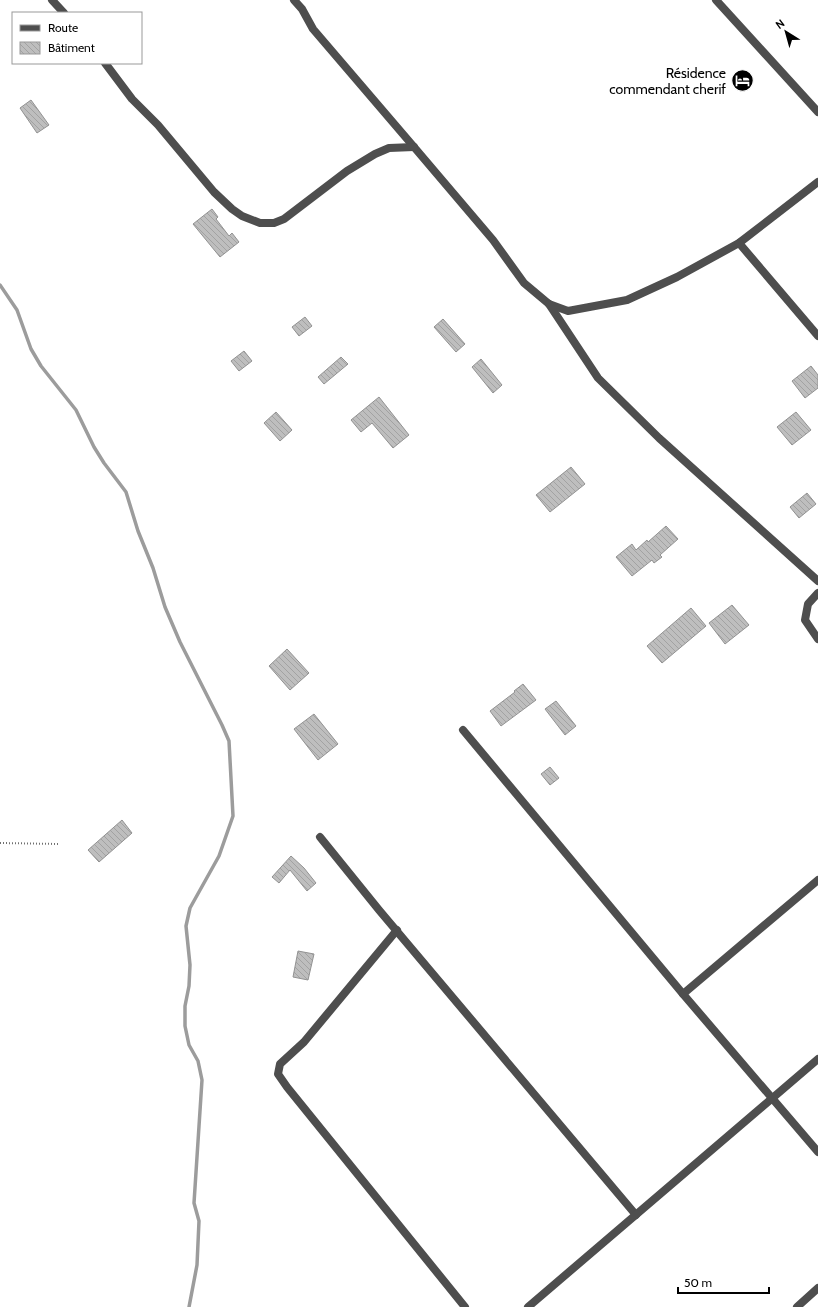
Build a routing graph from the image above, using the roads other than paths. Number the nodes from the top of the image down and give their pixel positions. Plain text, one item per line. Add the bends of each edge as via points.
1 (52, 0) edge
2 (294, 0) edge
3 (716, 0) edge
4 (63, 12) edge
5 (106, 64) edge
6 (818, 112) edge
7 (414, 147) junction
8 (818, 182) edge
9 (739, 243) junction
10 (549, 304) junction
11 (818, 336) edge
12 (818, 581) edge
13 (818, 593) edge
14 (818, 638) edge
15 (463, 730) dead end
16 (320, 837) dead end
17 (818, 880) edge
18 (396, 930) junction
19 (683, 994) junction
20 (818, 1059) edge
21 (772, 1098) junction
22 (818, 1152) edge
23 (636, 1215) junction
24 (818, 1288) edge
25 (465, 1307) edge
26 (528, 1307) edge
27 (797, 1307) edge

1 - 4 street
2 - 7 street via 324,43
3 - 6 street
5 - 7 street via 132,99 158,124 222,200 242,216 260,222 274,223 284,219 347,171 382,151 394,147
7 - 10 street via 493,240 524,283
8 - 9 street
9 - 10 street via 677,277 627,300 568,311
9 - 11 street
10 - 12 street via 598,378 659,438
13 - 14 street via 808,604 805,620
15 - 19 street
16 - 18 street
17 - 19 street
18 - 23 street
18 - 25 street via 304,1042 280,1064 278,1074
19 - 21 street
20 - 21 street
21 - 22 street
21 - 23 street
23 - 26 street
24 - 27 street

